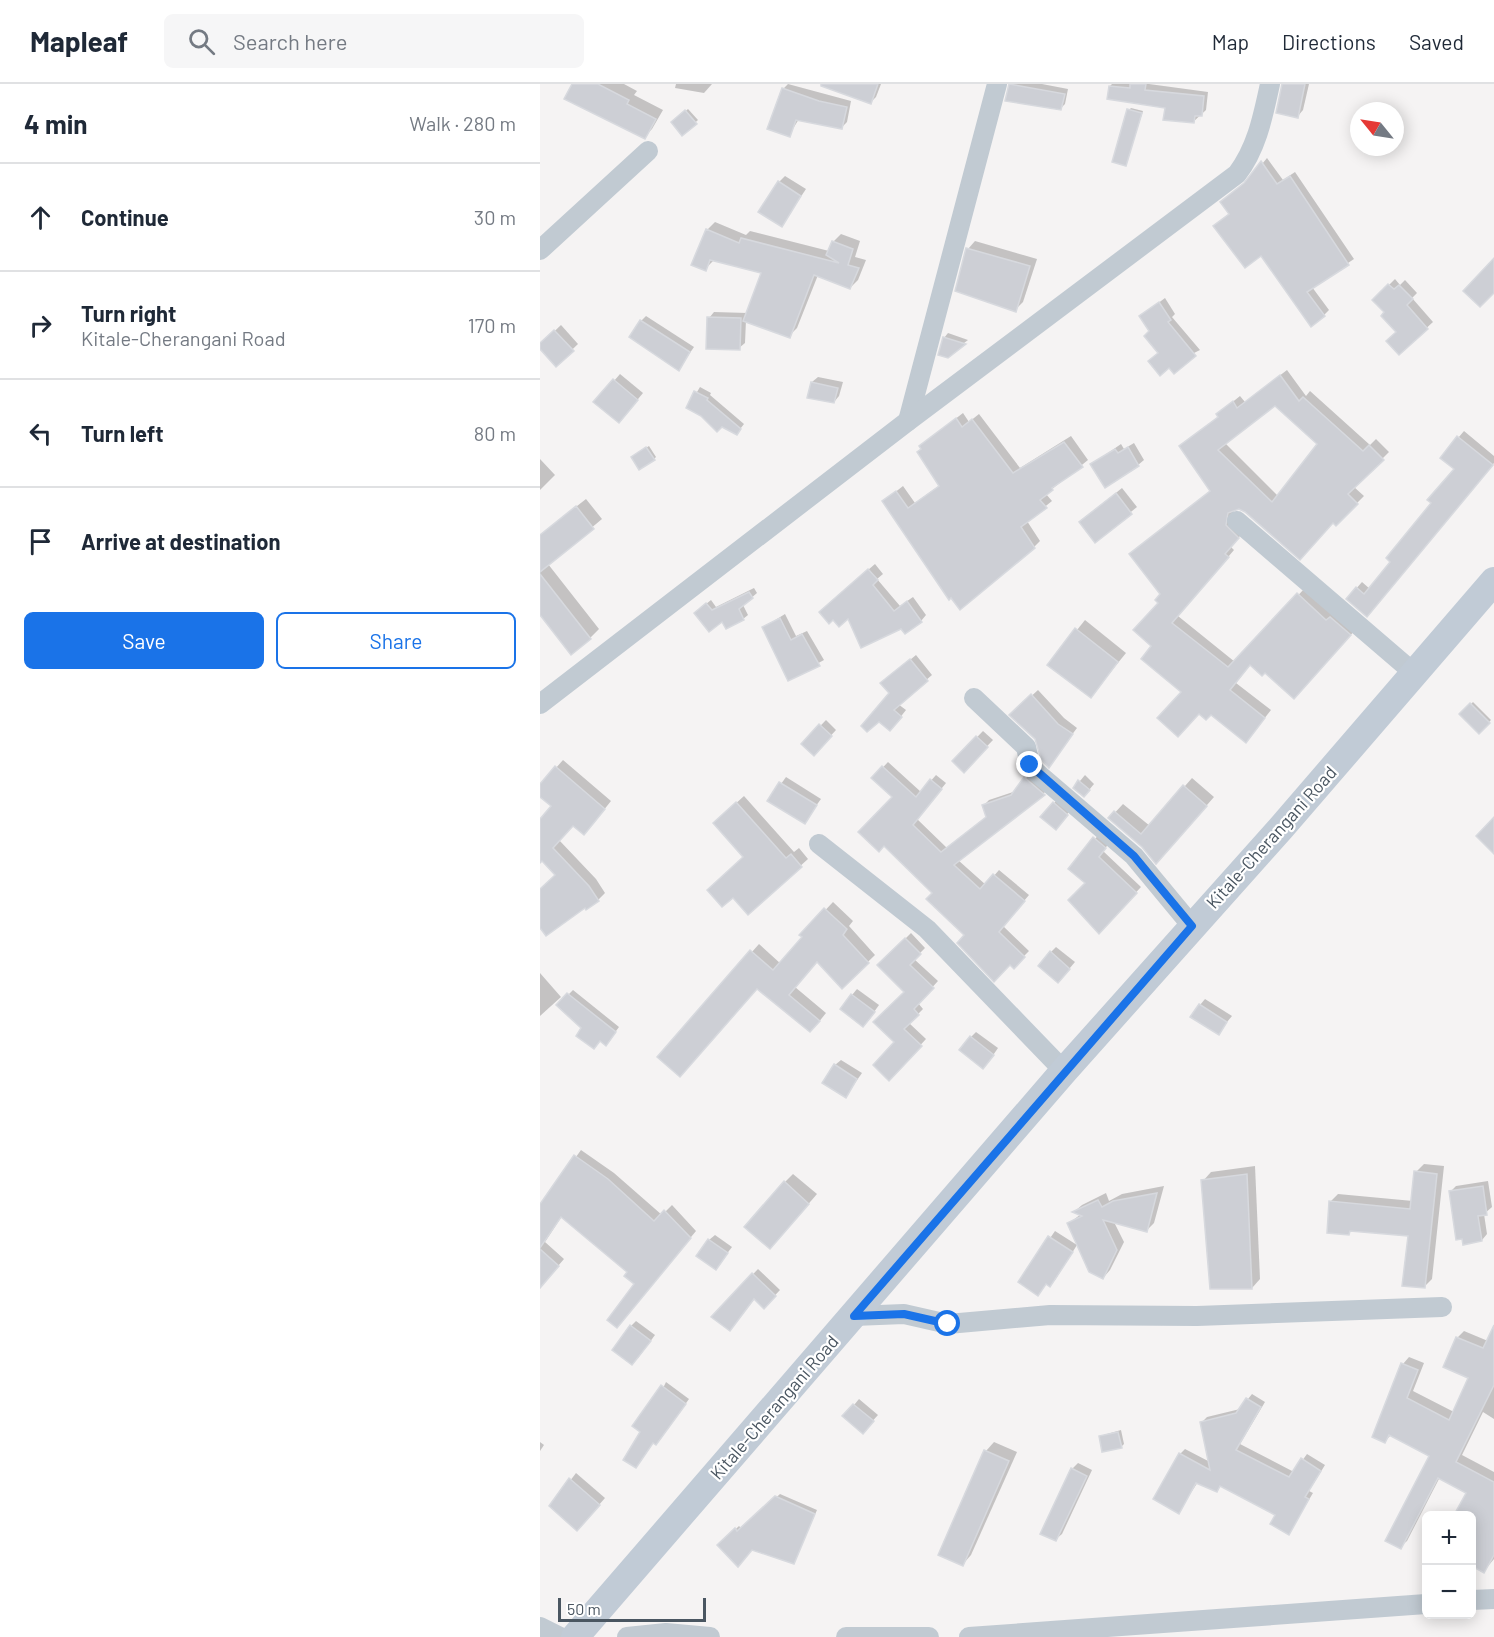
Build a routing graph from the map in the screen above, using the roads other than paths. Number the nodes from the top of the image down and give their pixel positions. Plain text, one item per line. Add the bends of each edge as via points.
1 (997, 84) edge
2 (1270, 84) edge
3 (648, 151) dead end
4 (540, 250) edge
5 (908, 421) junction
6 (1237, 521) dead end
7 (1494, 581) edge
8 (1414, 673) junction
9 (974, 698) dead end
10 (540, 704) edge
11 (819, 844) dead end
12 (1192, 926) junction
13 (1064, 1071) junction
14 (1442, 1307) dead end
15 (854, 1316) junction
16 (1494, 1599) edge
17 (1476, 1600) edge
18 (1422, 1604) edge
19 (540, 1627) edge
20 (560, 1637) edge
21 (575, 1637) edge
22 (627, 1637) edge
23 (710, 1637) edge
24 (846, 1637) edge
25 (929, 1637) edge
26 (969, 1637) edge

1 - 5 street
2 - 5 street via 1256,143 1237,174
3 - 4 street
5 - 10 street
6 - 8 street
7 - 8 main road, Kitale-Cherangani Road
8 - 12 main road, Kitale-Cherangani Road
9 - 12 street via 1026,747 1036,772 1134,856
11 - 13 street via 927,929
12 - 13 main road, Kitale-Cherangani Road
13 - 15 main road, Kitale-Cherangani Road
14 - 15 street via 1197,1316 1050,1315 948,1324 904,1314
15 - 21 main road, Kitale-Cherangani Road
16 - 17 street
18 - 26 street
19 - 20 street
22 - 23 street via 666,1633
24 - 25 street

